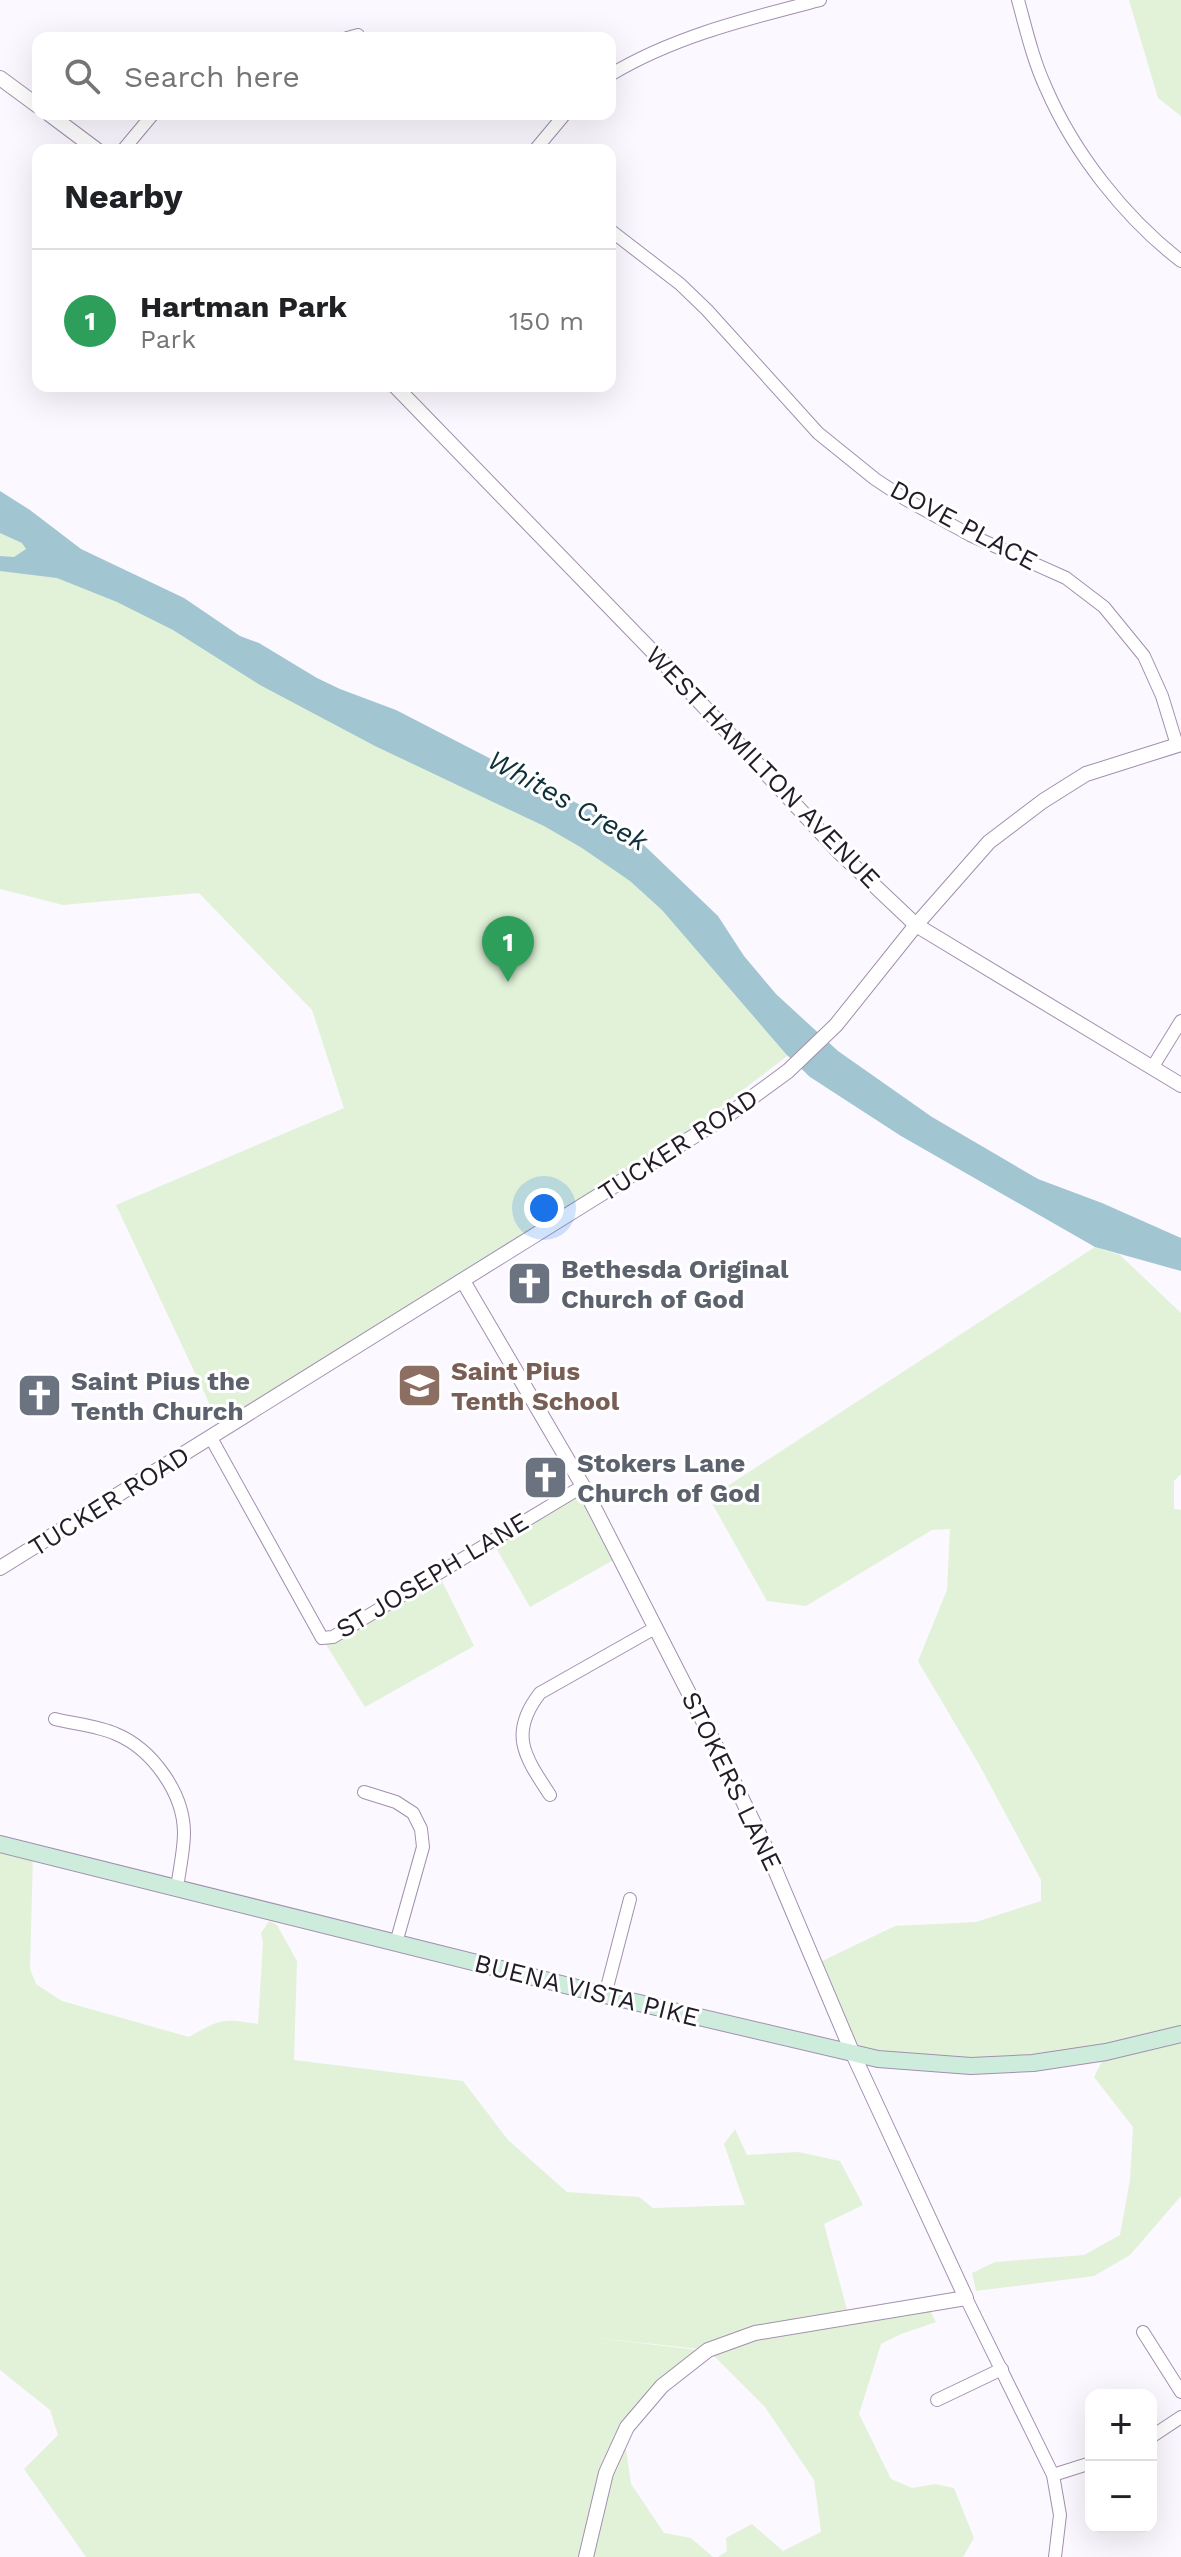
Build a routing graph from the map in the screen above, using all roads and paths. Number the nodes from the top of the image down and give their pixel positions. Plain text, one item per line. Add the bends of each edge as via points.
1 (820, 0) edge
2 (1018, 0) edge
3 (616, 72) edge
4 (0, 78) edge
5 (32, 102) edge
6 (57, 120) edge
7 (148, 120) edge
8 (560, 120) edge
9 (89, 144) edge
10 (128, 144) edge
11 (540, 144) edge
12 (616, 235) edge
13 (1181, 261) edge
14 (401, 392) edge
15 (1179, 744) edge
16 (916, 925) junction
17 (1181, 1021) edge
18 (1152, 1068) junction
19 (1181, 1085) edge
20 (463, 1281) junction
21 (211, 1438) junction
22 (583, 1486) junction
23 (0, 1568) edge
24 (655, 1628) junction
25 (55, 1719) dead end
26 (364, 1792) dead end
27 (550, 1795) dead end
28 (0, 1844) edge
29 (177, 1889) junction
30 (630, 1899) dead end
31 (396, 1943) junction
32 (605, 1995) junction
33 (1181, 2034) edge
34 (853, 2054) junction
35 (966, 2298) junction
36 (1143, 2332) dead end
37 (1002, 2369) junction
38 (1181, 2392) edge
39 (937, 2400) dead end
40 (1181, 2417) edge
41 (1157, 2433) edge
42 (1085, 2465) edge
43 (1053, 2475) junction
44 (586, 2557) edge
45 (1055, 2557) edge

1 - 3 street via 710,29 662,46
2 - 13 street via 1046,88 1071,136 1120,202
4 - 5 street
6 - 9 street
7 - 10 street
8 - 11 street
12 - 15 street, DOVE PLACE via 680,284 818,433 875,479 970,535 1066,578 1104,607 1144,656
14 - 16 street, WEST HAMILTON AVENUE via 840,853
15 - 16 street, TUCKER ROAD via 1086,774 1043,801 989,842
16 - 18 street, WEST HAMILTON AVENUE
16 - 20 street, TUCKER ROAD via 836,1025 788,1071 728,1115
17 - 18 street
18 - 19 street, WEST HAMILTON AVENUE
20 - 21 street, TUCKER ROAD
20 - 22 street, STOKERS LANE
21 - 22 street, ST JOSEPH LANE via 322,1638 333,1637
21 - 23 street, TUCKER ROAD
22 - 24 street, STOKERS LANE
24 - 27 street via 540,1693 527,1709 523,1747
24 - 34 street, STOKERS LANE via 765,1846
25 - 29 street via 112,1732 150,1756 180,1808 184,1832
26 - 31 street via 413,1813 421,1829 423,1847
28 - 29 main road, BUENA VISTA PIKE
29 - 31 main road, BUENA VISTA PIKE
30 - 32 street
31 - 32 main road, BUENA VISTA PIKE
32 - 34 main road, BUENA VISTA PIKE
33 - 34 main road, BUENA VISTA PIKE via 1033,2063 922,2064
34 - 35 street, STOKERS LANE
35 - 37 street
35 - 44 street via 755,2333 708,2350 662,2386 627,2427 606,2473
36 - 38 street
37 - 39 street
37 - 43 street
40 - 41 street
42 - 43 street
43 - 45 street via 1060,2515

